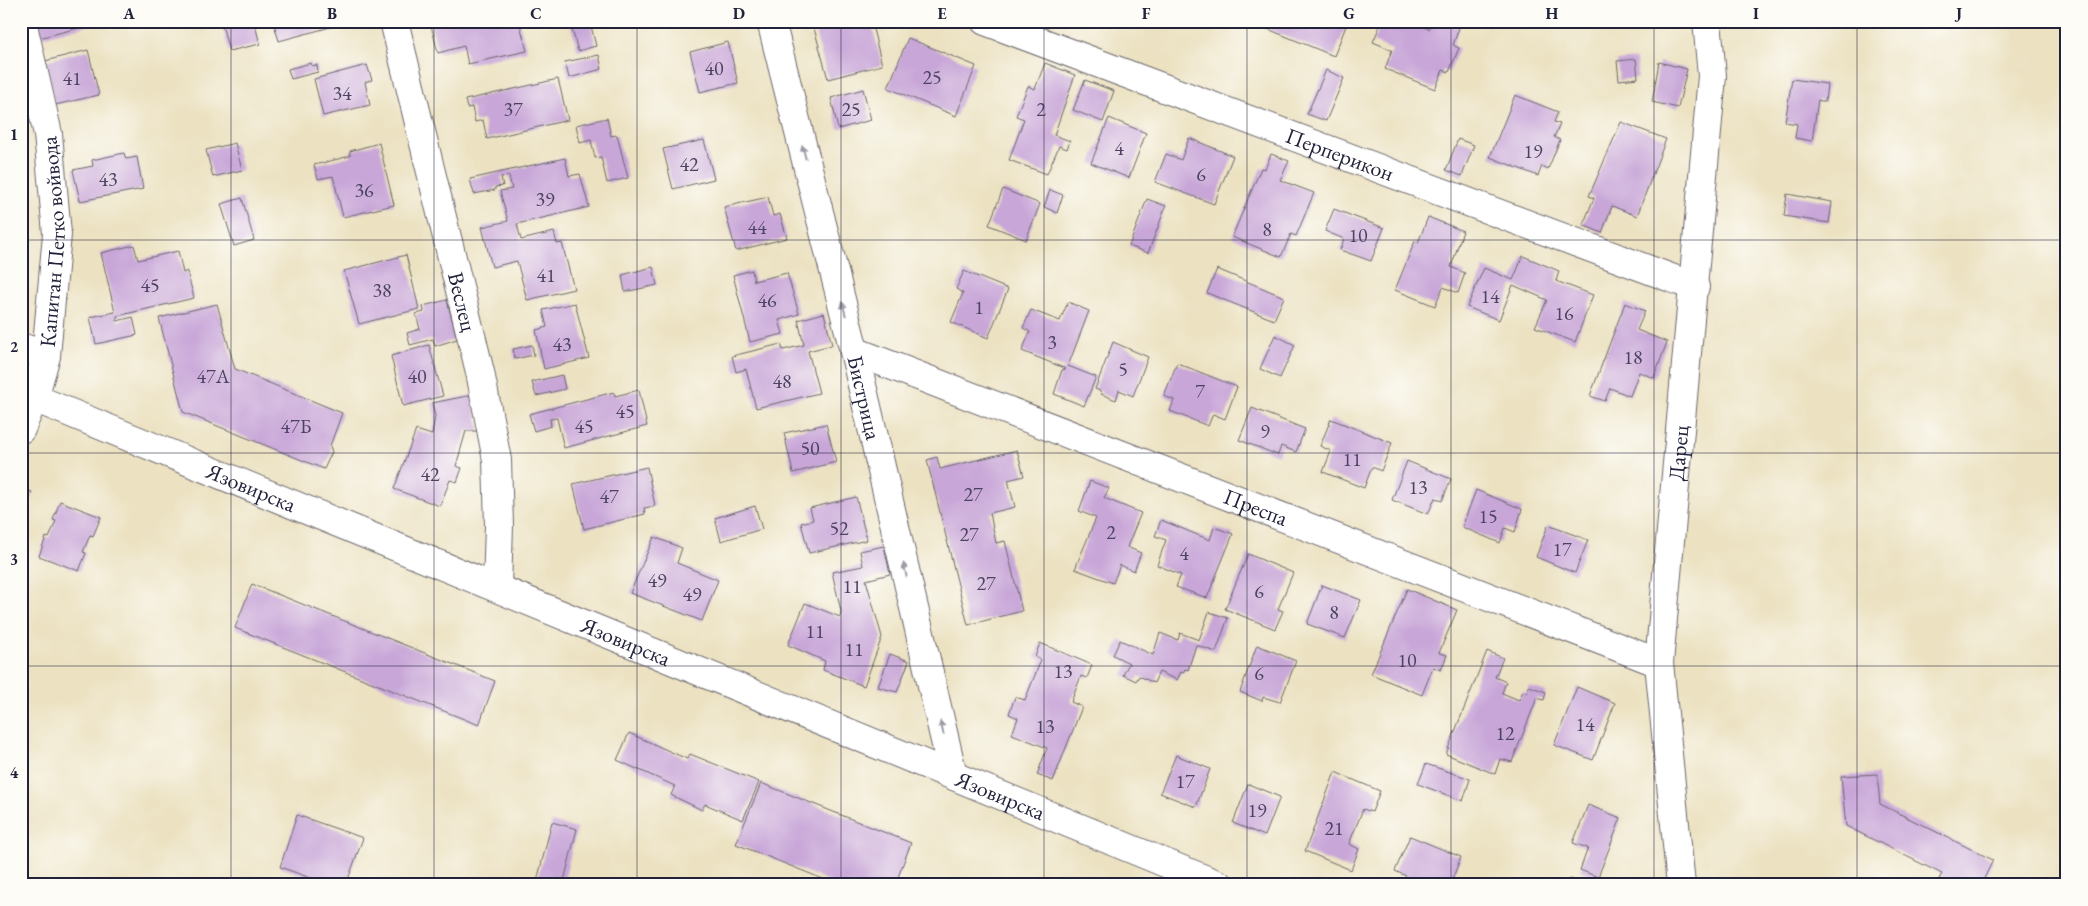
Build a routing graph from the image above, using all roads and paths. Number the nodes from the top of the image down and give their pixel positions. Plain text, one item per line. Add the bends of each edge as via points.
1 (22, 21) edge
2 (394, 21) edge
3 (771, 21) edge
4 (985, 21) edge
5 (1707, 21) edge
6 (1695, 287) junction
7 (34, 351) edge
8 (854, 351) junction
9 (34, 398) junction
10 (21, 429) edge
11 (497, 587) junction
12 (1660, 662) junction
13 (953, 775) junction
14 (1219, 885) edge
15 (1681, 885) edge

1 - 7 street, Капитан Петко войвода via 48,134 57,234
2 - 11 street, Веслец via 480,372 497,460
8 -> 3 street, Бистрица
4 - 6 street, Перперикон
5 - 6 street, Дарец via 1712,76
6 - 12 street, Дарец
7 - 9 street, Капитан Петко войвода
8 - 12 street, Преспа
13 -> 8 street, Бистрица
9 - 10 street, Капитан Петко войвода
9 - 11 street, Язовирска
11 - 13 street, Язовирска
12 - 15 street, Дарец
13 - 14 street, Язовирска

